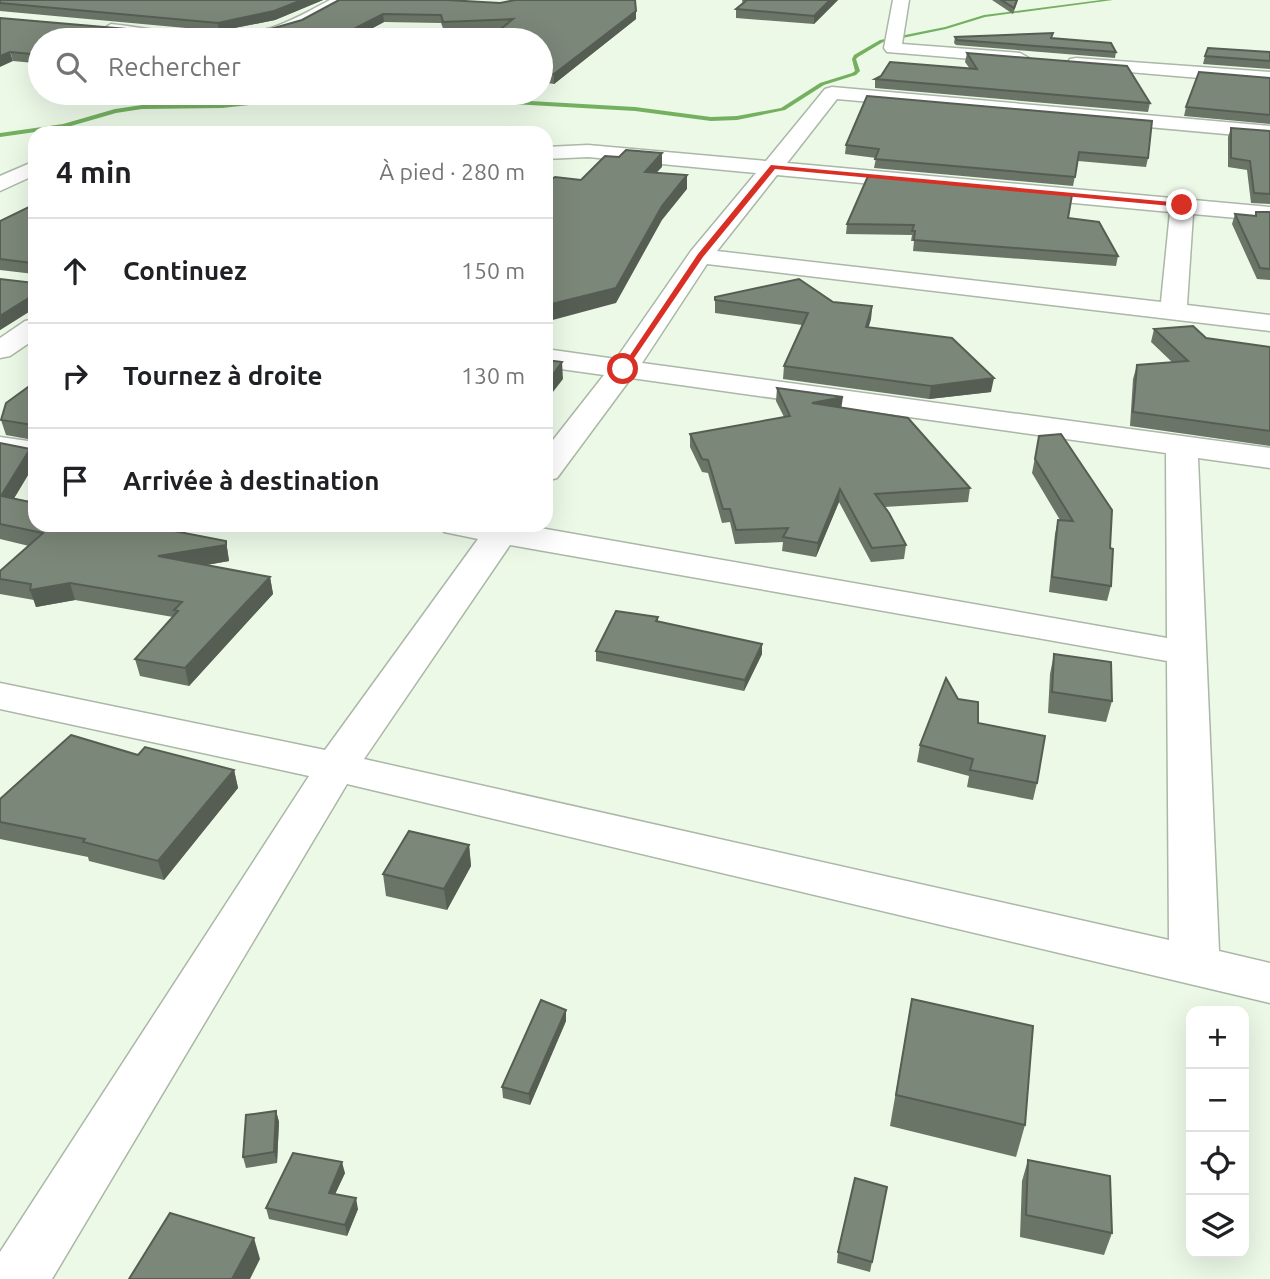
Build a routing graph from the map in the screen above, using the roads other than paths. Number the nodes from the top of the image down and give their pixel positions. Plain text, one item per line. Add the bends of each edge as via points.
1 (342, 0) edge
2 (901, 0) edge
3 (285, 28) edge
4 (1270, 78) edge
5 (1270, 132) edge
6 (553, 153) edge
7 (773, 167) junction
8 (28, 170) edge
9 (0, 184) edge
10 (1182, 205) junction
11 (1270, 214) edge
12 (701, 256) junction
13 (1173, 312) junction
14 (1270, 323) edge
15 (28, 332) edge
16 (0, 350) edge
17 (553, 359) edge
18 (623, 369) junction
19 (0, 446) edge
20 (1182, 446) junction
21 (28, 451) edge
22 (1270, 458) edge
23 (553, 462) edge
24 (484, 532) edge
25 (509, 532) edge
26 (1186, 653) junction
27 (0, 696) edge
28 (336, 767) junction
29 (1194, 965) junction
30 (1270, 983) edge
31 (18, 1279) edge

1 - 3 street
2 - 4 street via 893,48
5 - 7 street via 832,93
6 - 7 street via 588,151
7 - 10 street
7 - 12 street
8 - 9 street
10 - 11 street
10 - 13 street
12 - 13 street
12 - 18 street
13 - 14 street
15 - 16 street
17 - 18 street
18 - 20 street
18 - 23 street
19 - 21 street
20 - 22 street
20 - 26 street
24 - 28 street
25 - 26 street
26 - 29 street
27 - 28 street
28 - 29 street
28 - 31 street
29 - 30 street

